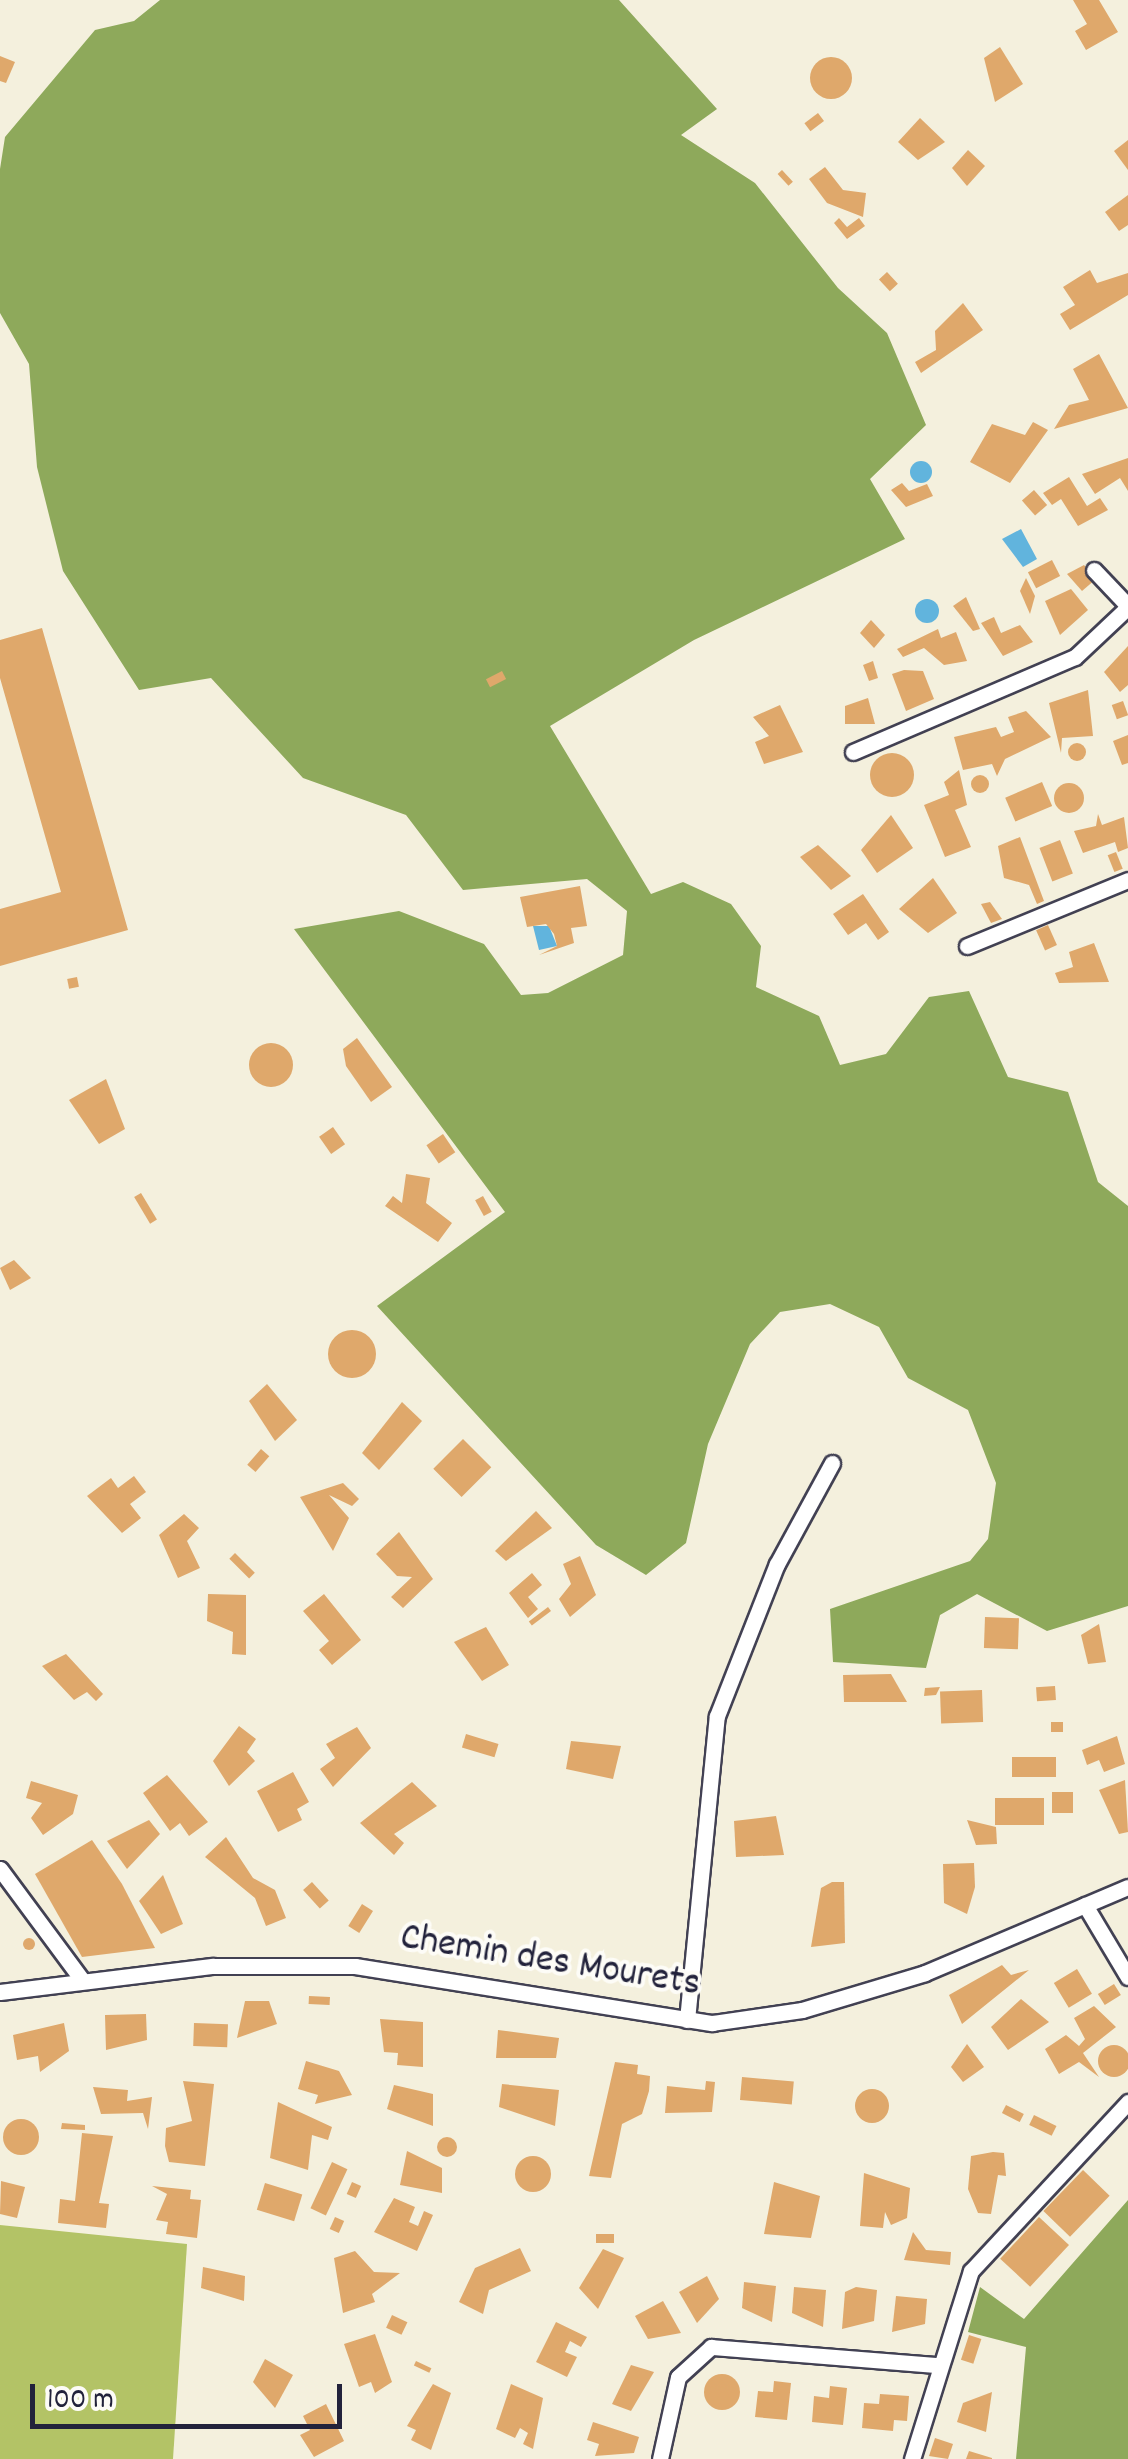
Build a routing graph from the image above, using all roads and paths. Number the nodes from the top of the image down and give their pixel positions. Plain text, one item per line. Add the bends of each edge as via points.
1 (1094, 570) dead end
2 (1128, 607) edge
3 (852, 752) dead end
4 (1128, 880) edge
5 (967, 946) dead end
6 (832, 1463) dead end
7 (0, 1868) edge
8 (1128, 1887) edge
9 (1085, 1905) junction
10 (1128, 1977) edge
11 (83, 1981) junction
12 (0, 1992) edge
13 (688, 2020) junction
14 (1128, 2102) edge
15 (937, 2366) junction
16 (660, 2459) edge
17 (912, 2459) edge

1 - 2 street
2 - 3 street via 1075,658
4 - 5 street
6 - 13 street via 777,1564 718,1716
7 - 11 street
8 - 9 street, Chemin des Mourets
9 - 10 street
9 - 13 street, Chemin des Mourets via 925,1973 802,2010
11 - 12 street, Chemin des Mourets
11 - 13 street, Chemin des Mourets via 213,1966 355,1966
14 - 15 street via 971,2271
15 - 16 street via 711,2346 678,2377
15 - 17 street

